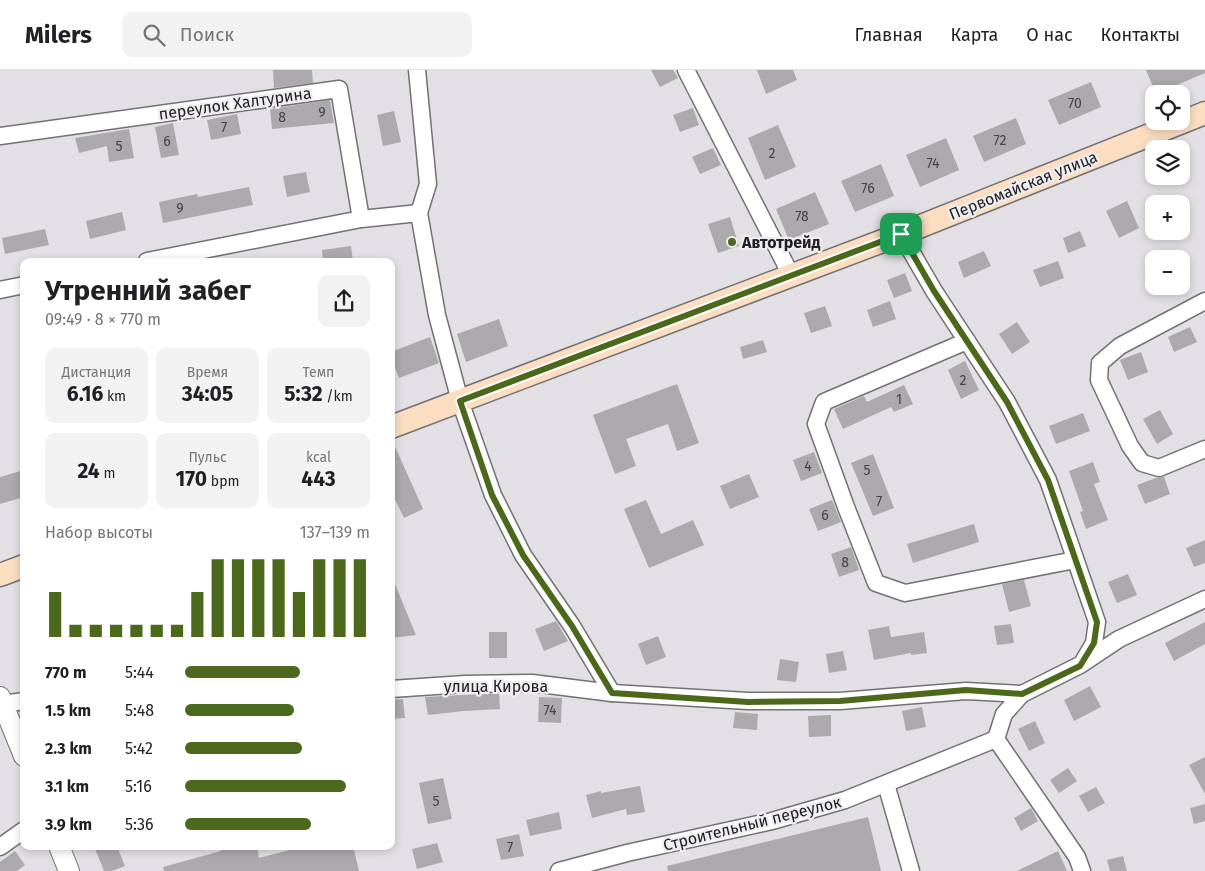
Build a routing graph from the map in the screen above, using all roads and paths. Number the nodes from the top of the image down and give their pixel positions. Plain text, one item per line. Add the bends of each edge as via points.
1 (417, 70) edge
2 (686, 70) edge
3 (1203, 117) edge
4 (0, 136) edge
5 (419, 214) junction
6 (360, 220) junction
7 (901, 234) junction
8 (163, 258) edge
9 (791, 275) junction
10 (20, 286) edge
11 (0, 290) edge
12 (1205, 302) edge
13 (967, 341) junction
14 (460, 401) junction
15 (395, 425) edge
16 (1205, 449) edge
17 (1075, 560) junction
18 (20, 568) edge
19 (0, 575) edge
20 (1205, 599) edge
21 (1080, 666) junction
22 (395, 689) edge
23 (612, 693) junction
24 (1022, 694) junction
25 (20, 700) edge
26 (1, 701) edge
27 (996, 739) junction
28 (20, 746) edge
29 (886, 784) junction
30 (20, 833) edge
31 (0, 847) edge
32 (61, 850) edge
33 (69, 871) edge
34 (559, 871) edge
35 (911, 871) edge
36 (1082, 871) edge

1 - 5 street via 428,184
2 - 9 street
3 - 7 main road, Первомайская улица
4 - 6 street, переулок Халтурина via 340,89
5 - 6 street
5 - 14 street via 437,315
6 - 8 street
7 - 9 main road, Первомайская улица
7 - 13 street
9 - 14 main road, Первомайская улица
10 - 11 street
12 - 16 street via 1120,346 1100,363 1099,380 1142,464 1159,468
13 - 17 street via 1007,402 1048,480
13 - 17 street via 824,402 816,424 876,583 905,593
14 - 15 main road, Первомайская улица
14 - 23 street via 492,495 523,555 572,626
17 - 21 street via 1097,622 1094,643
18 - 19 main road
20 - 21 street, улица Кирова via 1119,639
21 - 24 street, улица Кирова
22 - 23 street, улица Кирова via 532,683
23 - 24 street, улица Кирова via 748,702 840,701 966,690
24 - 27 street via 1004,714
25 - 26 street
26 - 28 street
27 - 29 street, Строительный переулок
27 - 36 street via 1077,857
29 - 34 street, Строительный переулок via 845,800 772,821 627,852
29 - 35 street
30 - 31 street
32 - 33 street

